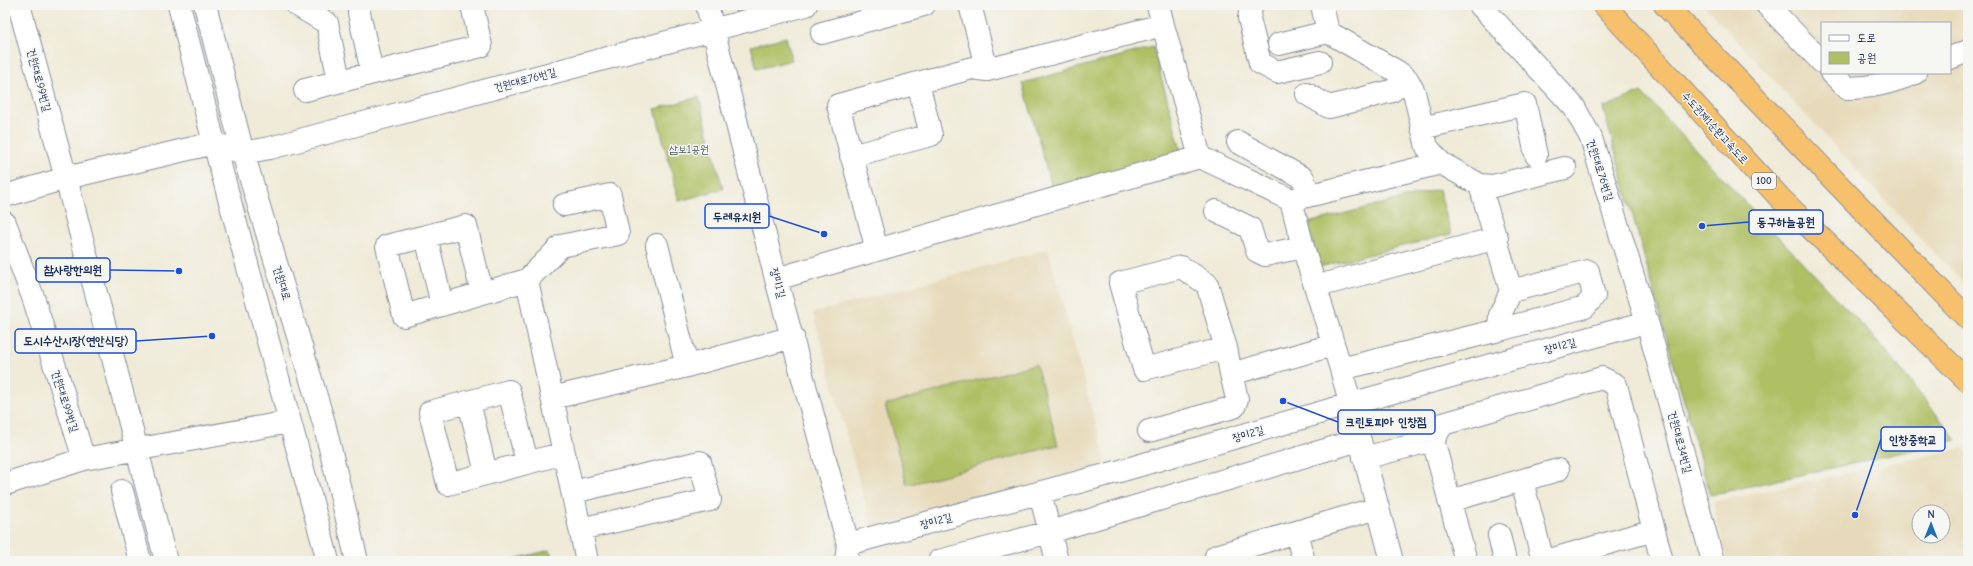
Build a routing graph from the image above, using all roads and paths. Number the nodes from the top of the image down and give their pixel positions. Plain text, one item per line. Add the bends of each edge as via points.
1 (19, 5) edge
2 (179, 5) edge
3 (205, 5) edge
4 (297, 5) edge
5 (472, 5) edge
6 (707, 5) edge
7 (806, 5) edge
8 (924, 5) edge
9 (970, 5) edge
10 (1322, 5) edge
11 (1480, 5) edge
12 (1604, 5) edge
13 (1665, 5) edge
14 (1767, 5) edge
15 (1254, 6) edge
16 (359, 14) dead end
17 (1161, 15) edge
18 (714, 30) junction
19 (1328, 32) junction
20 (822, 33) dead end
21 (1279, 44) dead end
22 (1968, 50) edge
23 (1951, 58) edge
24 (1821, 61) edge
25 (1320, 62) dead end
26 (987, 70) junction
27 (372, 72) junction
28 (1833, 74) edge
29 (1913, 74) edge
30 (1407, 79) junction
31 (340, 80) junction
32 (918, 83) junction
33 (305, 90) dead end
34 (1307, 94) dead end
35 (1422, 128) junction
36 (1238, 142) dead end
37 (214, 143) junction
38 (243, 153) junction
39 (1536, 155) dead end
40 (851, 156) junction
41 (1200, 157) junction
42 (1442, 163) junction
43 (1565, 168) dead end
44 (66, 178) junction
45 (1480, 185) junction
46 (5, 196) edge
47 (1300, 198) junction
48 (564, 205) dead end
49 (1216, 211) dead end
50 (5, 223) edge
51 (426, 236) junction
52 (1497, 238) junction
53 (657, 245) dead end
54 (1303, 247) junction
55 (877, 250) junction
56 (776, 279) junction
57 (527, 280) junction
58 (1329, 283) dead end
59 (1511, 291) junction
60 (482, 293) junction
61 (442, 305) junction
62 (1968, 319) edge
63 (1647, 322) junction
64 (1499, 330) junction
65 (793, 337) junction
66 (1333, 345) junction
67 (1226, 348) junction
68 (688, 366) junction
69 (1341, 369) junction
70 (1231, 374) junction
71 (1968, 381) edge
72 (552, 398) junction
73 (469, 402) junction
74 (1350, 404) junction
75 (289, 422) junction
76 (1149, 431) dead end
77 (1433, 440) junction
78 (1362, 449) junction
79 (138, 450) junction
80 (564, 453) junction
81 (84, 459) junction
82 (527, 462) junction
83 (1558, 470) dead end
84 (486, 474) junction
85 (1522, 481) junction
86 (5, 484) edge
87 (122, 491) dead end
88 (573, 492) junction
89 (1040, 492) junction
90 (1450, 501) junction
91 (1378, 508) junction
92 (580, 529) junction
93 (1654, 530) junction
94 (1050, 532) junction
95 (1296, 533) junction
96 (1499, 535) dead end
97 (847, 553) edge
98 (140, 561) edge
99 (166, 561) edge
100 (328, 561) edge
101 (357, 561) edge
102 (587, 561) edge
103 (939, 561) edge
104 (1057, 561) edge
105 (1217, 561) edge
106 (1304, 561) edge
107 (1392, 561) edge
108 (1466, 561) edge
109 (1506, 561) edge
110 (1544, 561) edge
111 (1662, 561) edge
112 (1713, 561) edge

1 - 44 street, 건원대로99번길
2 - 37 street
3 - 38 street, 건원대로
4 - 31 street via 327,23
5 - 27 street via 481,46
6 - 18 street, 장미1길
7 - 18 street, 건원대로76번길
8 - 20 street
9 - 26 street
10 - 19 street
11 - 63 street, 건원대로76번길 via 1574,107 1591,138
12 - 71 highway, 수도권제1순환고속도로 / 100 via 1780,198
13 - 62 highway
14 - 24 street
15 - 25 street via 1249,18 1260,63 1277,72
16 - 27 street
17 - 26 street
17 - 41 street
18 - 38 street, 건원대로76번길
18 - 56 street, 장미1길
19 - 21 street
19 - 30 street
22 - 23 street
26 - 32 street via 972,68
27 - 31 street
28 - 29 street via 1847,88 1865,88 1893,82
30 - 34 street via 1392,91 1330,107
30 - 35 street via 1414,92
31 - 33 street
32 - 40 street via 838,105
32 - 40 street via 932,135
35 - 39 street via 1525,104
35 - 42 street via 1427,147
36 - 47 street via 1303,178
37 - 38 street
37 - 44 street
37 - 75 street
38 - 101 street, 건원대로 via 324,423
40 - 55 street
41 - 47 street
41 - 55 street
42 - 45 street
42 - 47 street
43 - 45 street via 1493,186
44 - 46 street
44 - 79 street, 건원대로99번길
45 - 52 street
47 - 54 street
48 - 57 street via 610,195 618,234 561,246
49 - 54 street via 1250,228 1257,251 1265,255
50 - 81 street, 건원대로99번길 via 33,297
51 - 60 street via 466,226
51 - 61 street
51 - 61 street via 387,246 404,316
52 - 58 street
52 - 59 street
53 - 68 street
54 - 66 street
55 - 56 street
56 - 65 street, 장미1길
57 - 60 street
57 - 72 street
59 - 64 street via 1500,315
59 - 64 street via 1588,271 1594,296 1585,307
60 - 61 street
63 - 74 street, 장미2길
63 - 112 street, 건원대로34번길
64 - 69 street
65 - 68 street
65 - 97 street, 장미1길
66 - 69 street
66 - 70 street
67 - 67 street via 1207,284 1181,267 1120,283 1144,369
67 - 70 street
68 - 72 street
69 - 74 street
70 - 76 street via 1237,399 1234,407
72 - 80 street
73 - 82 street via 510,391
73 - 84 street
73 - 84 street via 430,412 448,484
74 - 78 street
74 - 89 street, 장미2길
75 - 79 street
75 - 100 street
77 - 78 street
77 - 90 street
77 - 93 street via 1443,424 1602,378 1616,385
78 - 91 street
78 - 94 street
79 - 81 street
79 - 99 street, 건원대로99번길
80 - 82 street
80 - 88 street
81 - 86 street
82 - 84 street
83 - 85 street
85 - 90 street
85 - 110 street
87 - 98 street
88 - 92 street
88 - 92 street via 700,462 710,500
89 - 94 street
89 - 97 street, 장미2길
90 - 108 street
91 - 95 street
91 - 107 street
92 - 102 street
93 - 110 street
93 - 111 street
94 - 103 street
94 - 104 street
95 - 105 street via 1216,556
95 - 106 street
96 - 109 street

